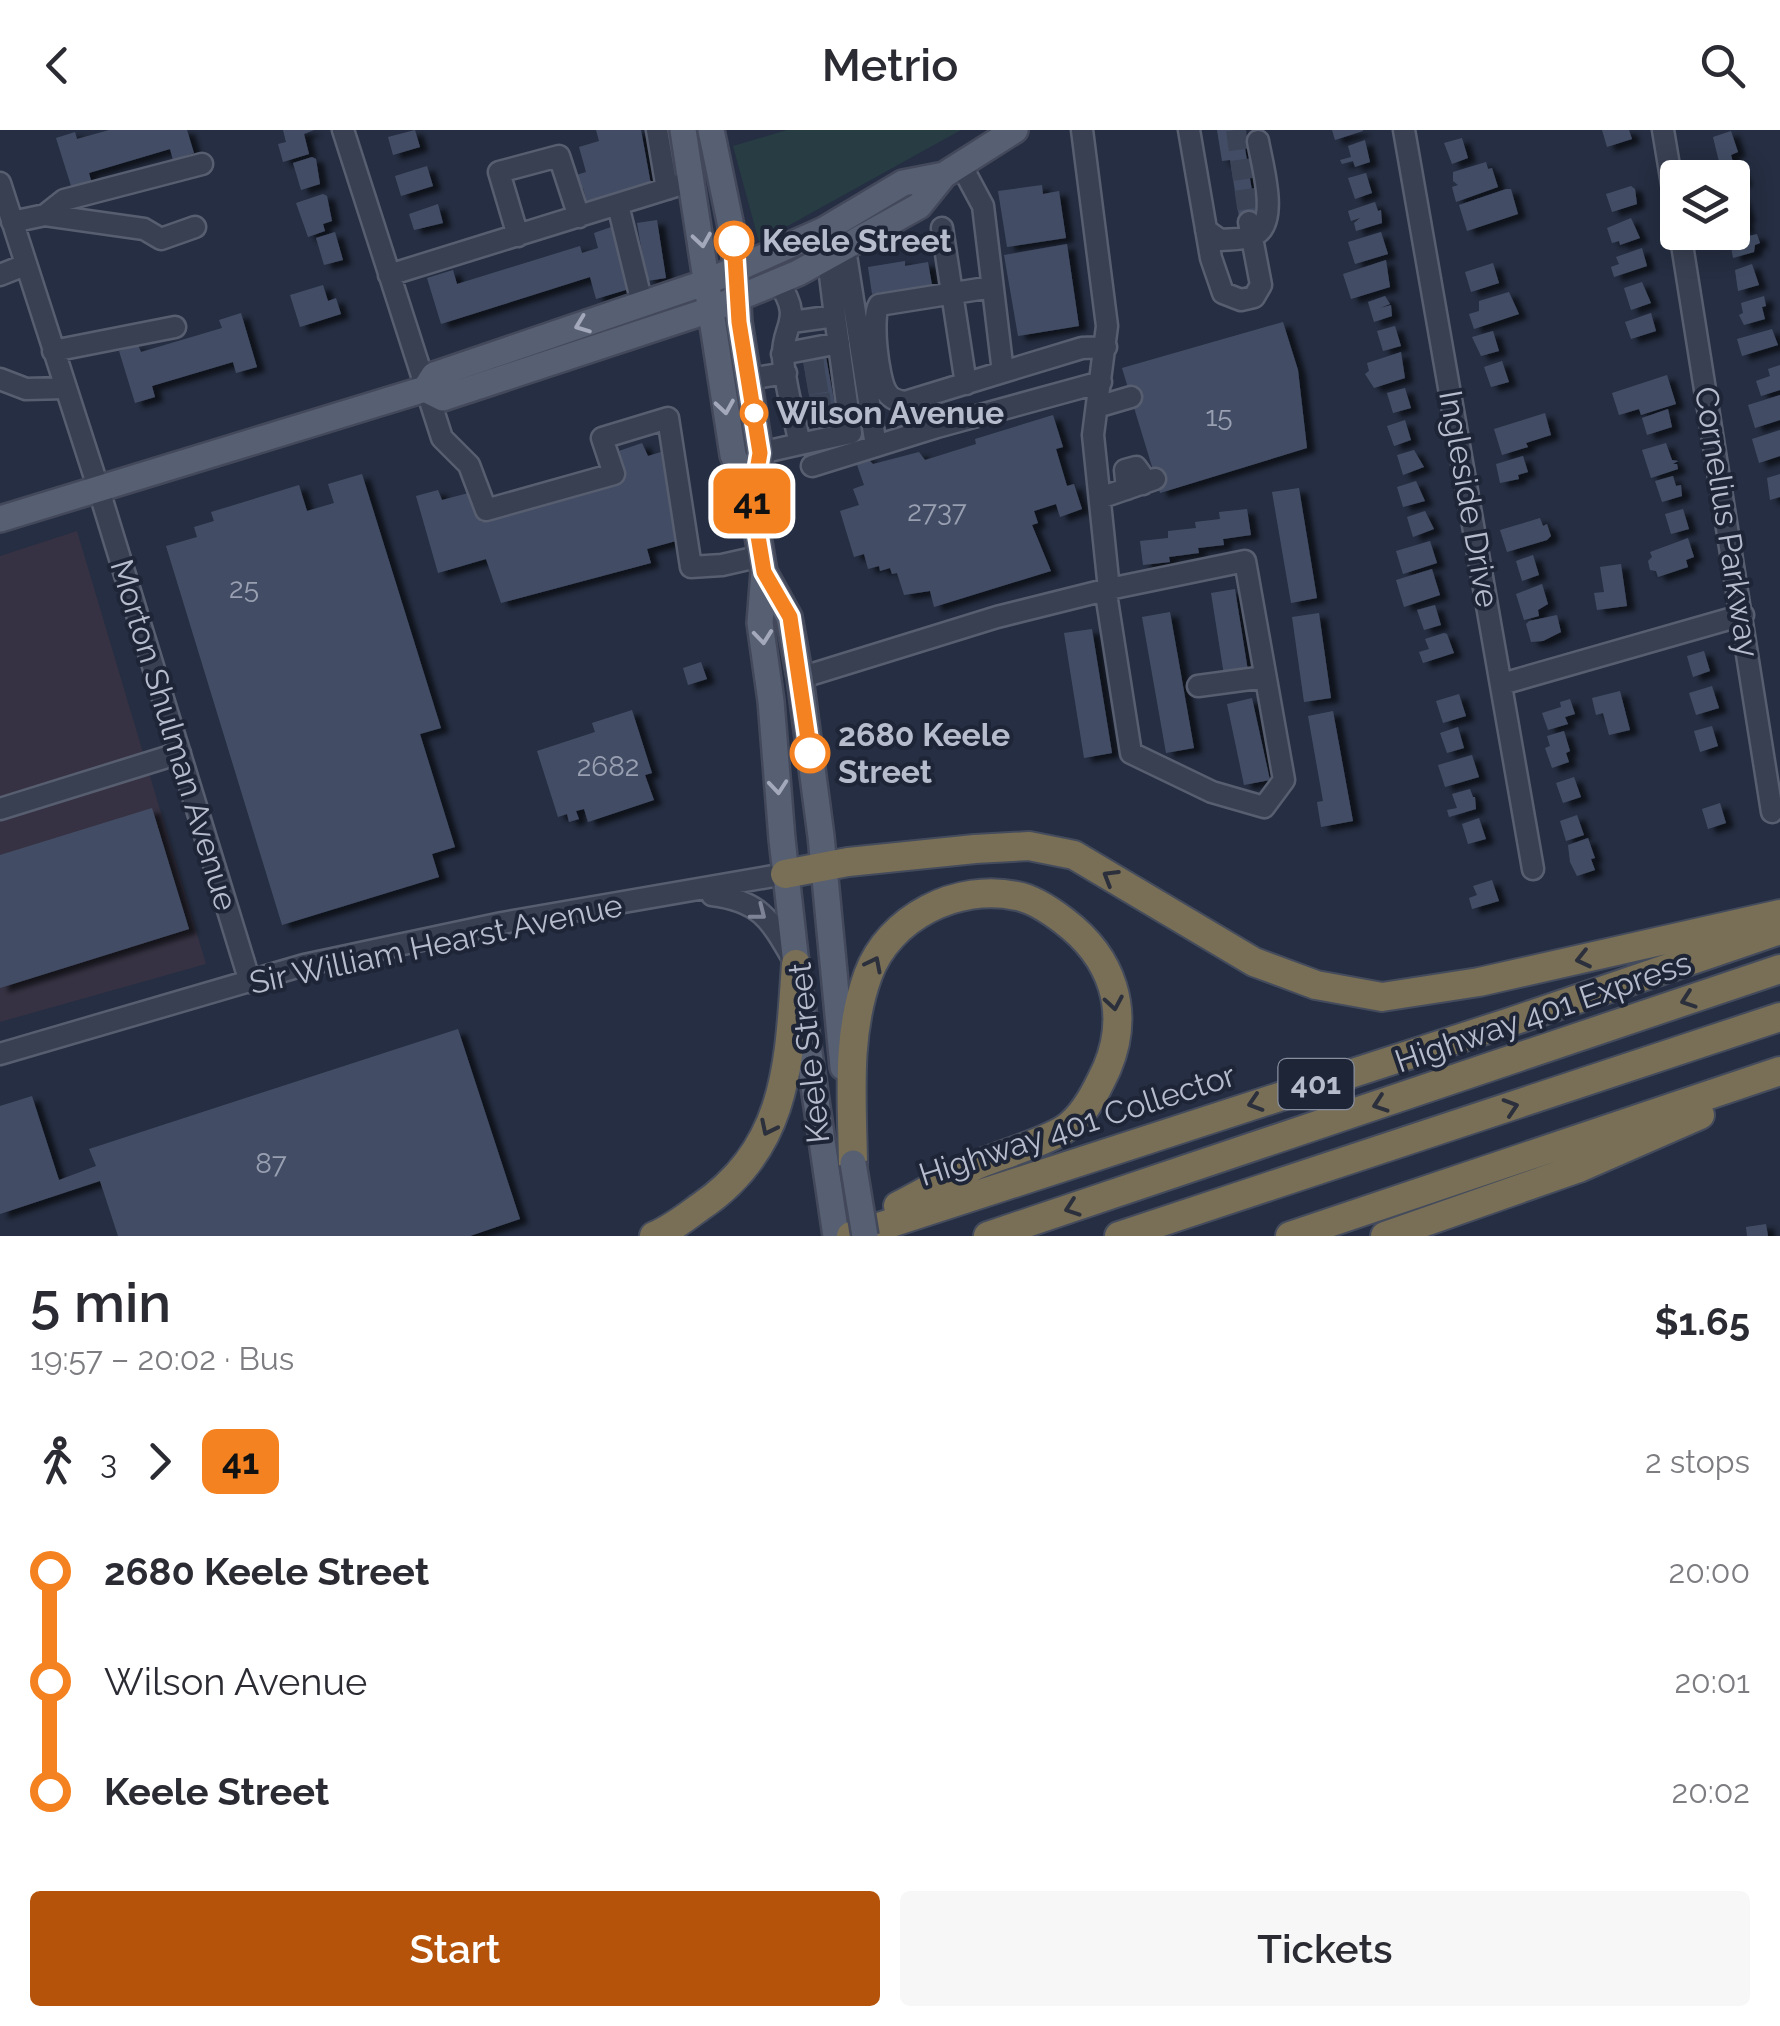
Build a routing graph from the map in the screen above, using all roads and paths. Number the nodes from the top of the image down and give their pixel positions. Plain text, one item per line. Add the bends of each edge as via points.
1 (343, 130) edge
2 (657, 130) edge
3 (683, 130) edge
4 (711, 130) edge
5 (1015, 130) edge
6 (1082, 130) edge
7 (1189, 130) edge
8 (1404, 130) edge
9 (1662, 130) edge
10 (1258, 141) dead end
11 (1667, 160) edge
12 (202, 164) dead end
13 (953, 170) junction
14 (0, 183) edge
15 (680, 185) junction
16 (618, 205) junction
17 (45, 215) junction
18 (580, 217) junction
19 (12, 222) junction
20 (195, 227) dead end
21 (942, 228) dead end
22 (1250, 229) junction
23 (1206, 230) junction
24 (518, 236) junction
25 (1683, 250) edge
26 (837, 254) junction
27 (25, 265) junction
28 (736, 270) junction
29 (0, 275) edge
30 (389, 275) junction
31 (707, 282) junction
32 (778, 282) junction
33 (992, 288) junction
34 (953, 293) junction
35 (738, 300) junction
36 (642, 303) junction
37 (710, 310) junction
38 (835, 316) junction
39 (792, 322) junction
40 (174, 327) dead end
41 (1106, 347) junction
42 (54, 351) junction
43 (1002, 372) junction
44 (0, 379) edge
45 (749, 379) junction
46 (1101, 382) junction
47 (838, 383) junction
48 (966, 384) junction
49 (66, 388) junction
50 (425, 389) junction
51 (797, 389) junction
52 (1131, 397) dead end
53 (1098, 406) junction
54 (800, 444) junction
55 (876, 446) junction
56 (760, 453) junction
57 (812, 466) dead end
58 (1142, 484) dead end
59 (98, 487) junction
60 (1100, 498) junction
61 (752, 500) junction
62 (0, 519) edge
63 (763, 564) junction
64 (1110, 588) junction
65 (1743, 615) junction
66 (1266, 677) junction
67 (800, 678) junction
68 (1502, 684) junction
69 (1198, 686) dead end
70 (180, 753) junction
71 (0, 809) edge
72 (1772, 812) dead end
73 (824, 868) junction
74 (1533, 869) dead end
75 (786, 874) junction
76 (700, 891) junction
77 (1780, 914) edge
78 (1780, 930) edge
79 (796, 964) junction
80 (1780, 968) edge
81 (250, 982) junction
82 (1780, 1017) edge
83 (0, 1054) edge
84 (1780, 1071) edge
85 (1780, 1080) edge
86 (852, 1163) junction
87 (654, 1236) edge
88 (838, 1236) edge
89 (852, 1236) edge
90 (865, 1236) edge
91 (988, 1236) edge
92 (1119, 1236) edge
93 (1290, 1236) edge
94 (1384, 1236) edge

1 - 30 street
2 - 15 street
3 - 15 main road, Keele Street
4 - 28 main road, Keele Street
5 - 13 main road
6 - 41 street
7 - 23 street
8 - 68 street, Ingleside Drive
9 - 11 street
10 - 22 street via 1269,214 1263,229
12 - 17 street via 64,200
13 - 26 main road via 919,206
13 - 28 main road via 903,183 824,230
13 - 33 street via 984,206
14 - 19 street, Morton Shulman Avenue
15 - 16 street
15 -> 31 main road, Keele Street
16 - 18 street
16 - 36 street
17 - 19 street
17 - 20 street via 144,230 161,240
18 - 24 street
18 - 24 street via 558,156 499,172
19 - 27 street, Morton Shulman Avenue
21 - 34 street
22 - 23 street via 1220,240
22 - 23 street via 1261,284 1254,297 1241,300 1223,293
24 - 30 street
25 - 65 street, Cornelius Parkway
26 - 32 main road
26 - 38 street
26 - 55 street
27 - 29 street
27 - 42 street, Morton Shulman Avenue
28 - 31 main road
28 - 35 main road, Keele Street
30 - 50 street
31 - 36 main road
31 - 37 main road, Keele Street
32 - 35 main road
32 - 39 street
33 - 34 street
33 - 43 street
34 - 48 street
34 - 48 street via 879,305 874,318 883,382 886,394 905,402
35 - 37 main road
35 - 45 main road, Keele Street
36 -> 50 main road via 434,375
37 - 50 main road via 442,398
37 -> 61 main road, Keele Street via 733,454
38 - 39 street
38 - 47 street
39 - 51 street
40 - 42 street
41 - 43 street
41 - 46 street
42 - 49 street, Morton Shulman Avenue
43 - 48 street
44 - 49 street via 26,388
45 - 51 street
45 - 56 main road, Keele Street
46 - 53 street
46 - 55 street
47 - 51 street
47 - 54 street via 852,433
49 - 59 street, Morton Shulman Avenue
50 - 59 main road
50 - 63 street via 442,438 468,465 486,510 614,474 602,438 668,418 690,566
51 - 54 street
52 - 53 street
53 - 60 street via 1093,435
54 - 56 street
55 - 57 street
56 - 61 main road, Keele Street
58 - 60 street
59 - 62 main road
59 - 70 street, Morton Shulman Avenue
60 - 64 street
61 - 63 main road, Keele Street
63 - 67 main road, Keele Street via 790,617
63 -> 75 main road, Keele Street via 760,623
64 - 66 street via 1245,561
64 - 66 street via 1128,743 1141,758 1212,792 1264,807 1284,780
64 - 67 street
65 - 68 street
65 - 72 street, Cornelius Parkway
66 - 69 street
67 - 73 main road, Keele Street
68 - 74 street, Ingleside Drive
70 - 71 street
70 - 81 street, Morton Shulman Avenue
73 - 75 highway
77 -> 73 highway via 1479,982 1382,996 1316,985 1254,962 1074,855 1029,846
73 - 86 main road, Keele Street
75 - 76 street, Sir William Hearst Avenue
75 - 79 main road, Keele Street
76 -> 79 street, Sir William Hearst Avenue via 738,898 766,917
76 - 81 street, Sir William Hearst Avenue via 502,923
78 -> 89 highway, Highway 401 Collector / 401
79 -> 87 highway via 786,1082 757,1151 724,1191
79 - 88 main road, Keele Street
80 -> 91 highway, Highway 401 Express / 401
81 - 83 street, Sir William Hearst Avenue
92 -> 82 highway, 401
84 - 93 highway
85 - 94 highway via 1579,1168
86 -> 88 highway via 852,1039 869,970 888,938 918,913 993,893 1020,896 1086,937 1102,957 1117,1006 1116,1046 1098,1089 1070,1126
86 - 90 main road, Keele Street, bridge

